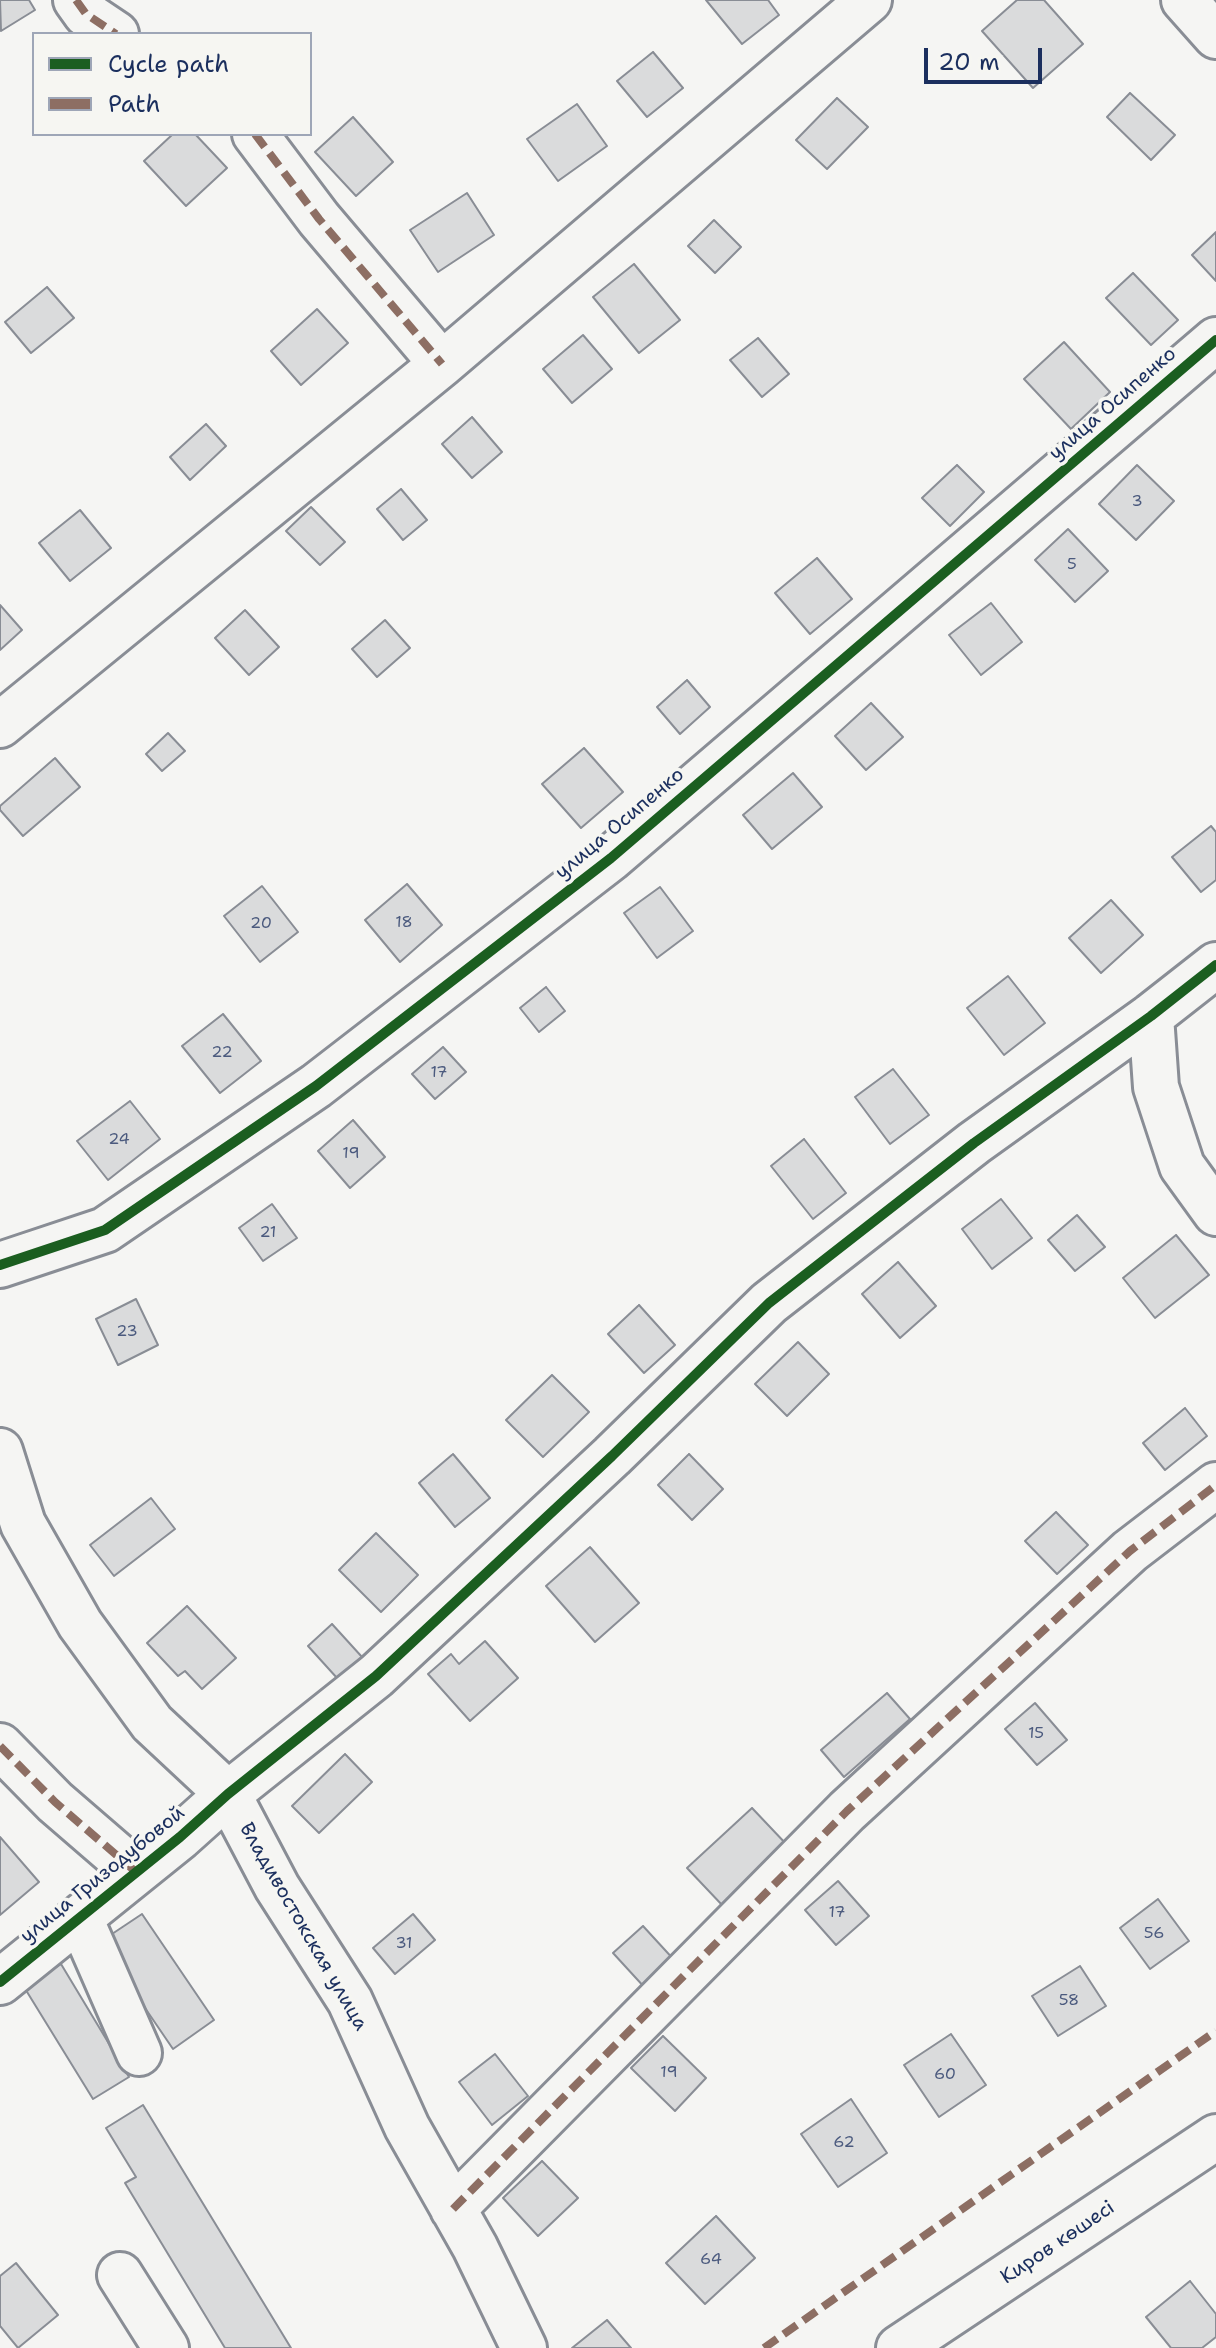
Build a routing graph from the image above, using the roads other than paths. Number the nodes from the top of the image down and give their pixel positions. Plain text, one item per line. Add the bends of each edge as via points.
1 (76, 0) edge
2 (869, 0) edge
3 (1184, 0) edge
4 (113, 32) edge
5 (1216, 36) edge
6 (257, 136) edge
7 (1216, 340) edge
8 (442, 364) junction
9 (0, 725) edge
10 (1216, 965) edge
11 (1151, 1016) junction
12 (1216, 1213) edge
13 (0, 1265) edge
14 (0, 1451) edge
15 (1216, 1485) edge
16 (0, 1746) edge
17 (228, 1794) junction
18 (136, 1872) junction
19 (80, 1918) junction
20 (0, 1982) edge
21 (139, 2053) dead end
22 (1216, 2137) edge
23 (453, 2209) junction
24 (120, 2275) dead end
25 (166, 2348) edge
26 (524, 2348) edge
27 (899, 2348) edge

1 - 4 street via 86,14
2 - 8 street
3 - 5 street
6 - 8 street
7 - 13 street, улица Осипенко via 611,858 328,1077 105,1230
8 - 9 street
10 - 11 street, улица Гризодубовой
11 - 12 street via 1156,1087 1182,1166
11 - 17 street, улица Гризодубовой via 974,1143 769,1303 376,1676
14 - 17 street, Владивостокская улица via 23,1524 80,1624 152,1723
15 - 23 street via 1130,1551 847,1811
16 - 18 street
17 - 18 street, улица Гризодубовой
17 - 23 street, Владивостокская улица via 277,1887 350,2001 407,2127
18 - 19 street, улица Гризодубовой
19 - 20 street, улица Гризодубовой
19 - 21 street
22 - 27 street, Киров көшесі
23 - 26 street, Владивостокская улица
24 - 25 street

